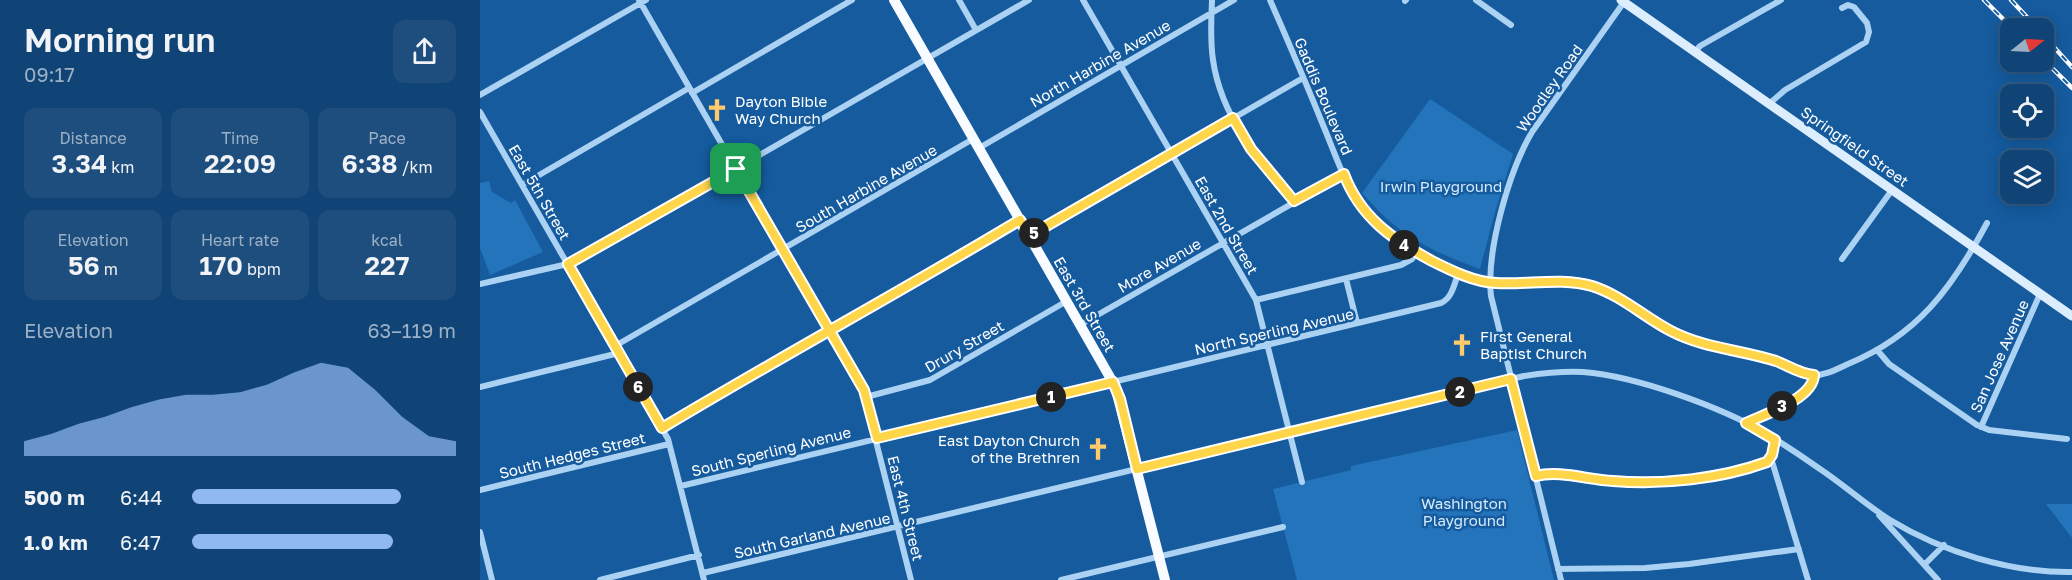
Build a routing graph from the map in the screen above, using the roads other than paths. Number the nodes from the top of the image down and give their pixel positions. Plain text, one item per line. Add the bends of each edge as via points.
1 (852, 0) edge
2 (894, 0) edge
3 (959, 0) edge
4 (1029, 0) edge
5 (1083, 0) edge
6 (1212, 0) edge
7 (1234, 0) edge
8 (1270, 0) edge
9 (1476, 0) edge
10 (1781, 0) edge
11 (642, 1) edge
12 (1623, 1) edge
13 (1842, 8) dead end
14 (1211, 13) junction
15 (1511, 25) dead end
16 (976, 30) junction
17 (1695, 52) junction
18 (927, 58) junction
19 (1121, 65) junction
20 (1303, 78) junction
21 (691, 90) junction
22 (480, 95) edge
23 (1769, 104) junction
24 (480, 112) edge
25 (1233, 118) junction
26 (976, 143) junction
27 (1171, 154) junction
28 (736, 169) junction
29 (1344, 174) junction
30 (522, 185) junction
31 (1892, 190) junction
32 (1294, 201) junction
33 (1020, 220) junction
34 (1987, 223) dead end
35 (1029, 236) junction
36 (1222, 243) junction
37 (1974, 248) junction
38 (782, 250) junction
39 (1416, 253) junction
40 (1842, 259) dead end
41 (568, 264) junction
42 (1458, 274) junction
43 (1346, 279) junction
44 (1490, 283) junction
45 (480, 284) edge
46 (2040, 294) junction
47 (1256, 300) junction
48 (1067, 302) junction
49 (2072, 316) edge
50 (1357, 323) junction
51 (1080, 325) junction
52 (829, 331) junction
53 (1268, 344) junction
54 (615, 346) junction
55 (1878, 351) junction
56 (619, 353) junction
57 (1814, 375) junction
58 (1511, 379) junction
59 (1113, 382) junction
60 (480, 387) edge
61 (866, 397) junction
62 (1746, 423) junction
63 (1981, 427) junction
64 (662, 428) junction
65 (1290, 432) junction
66 (877, 438) junction
67 (2067, 439) dead end
68 (1775, 440) junction
69 (669, 444) junction
70 (1771, 458) junction
71 (1137, 469) junction
72 (1536, 476) junction
73 (1302, 482) dead end
74 (681, 486) junction
75 (480, 490) edge
76 (1872, 508) junction
77 (898, 526) junction
78 (1283, 527) dead end
79 (480, 532) edge
80 (1944, 545) junction
81 (1799, 549) junction
82 (699, 555) junction
83 (1159, 556) junction
84 (1925, 564) junction
85 (1558, 569) junction
86 (2072, 572) edge
87 (704, 577) edge
88 (492, 580) edge
89 (600, 580) edge
90 (911, 580) edge
91 (1060, 580) edge
92 (1165, 580) edge
93 (1561, 580) edge
94 (1808, 580) edge
95 (1938, 580) edge

1 - 21 street
2 - 18 main road, East 3rd Street
3 - 16 street
4 - 16 street
5 - 19 street, East 2nd Street
6 - 14 street
7 - 14 street, North Harbine Avenue
8 - 20 street, Gaddis Boulevard
9 - 15 street
10 - 17 street
11 - 21 street, East 4th Street
11 - 22 street
12 - 17 main road, Springfield Street
12 - 44 street, Woodley Road via 1522,151 1497,230
13 - 23 street via 1854,7 1867,23 1866,42 1785,90
14 - 19 street, North Harbine Avenue
14 - 25 street via 1215,72
16 - 18 street
17 - 23 main road, Springfield Street
18 - 26 main road, East 3rd Street
18 - 28 street
19 - 26 street, North Harbine Avenue
19 - 27 street, East 2nd Street
20 - 25 street
20 - 29 street, Gaddis Boulevard
21 - 28 street, East 4th Street
21 - 30 street
23 - 31 main road, Springfield Street
24 - 30 street, East 5th Street
25 - 27 street
25 - 32 street via 1255,155
26 - 33 main road, East 3rd Street
26 - 38 street, South Harbine Avenue
27 - 35 street
27 - 36 street, East 2nd Street
28 - 38 street, East 4th Street
28 - 41 street
29 - 32 street, More Avenue
29 - 39 street, Gaddis Boulevard via 1356,200 1374,222
30 - 41 street, East 5th Street
31 - 37 main road, Springfield Street
31 - 40 street
32 - 36 street, More Avenue
33 - 35 main road, East 3rd Street
33 - 52 street, South Hedges Street
34 - 37 street
35 - 48 main road, East 3rd Street
36 - 47 street, East 2nd Street
36 - 51 street, More Avenue
37 - 46 main road, Springfield Street
37 - 55 street via 1928,311
38 - 52 street, East 4th Street
38 - 54 street, South Harbine Avenue
39 - 42 street, Gaddis Boulevard
39 - 43 street via 1401,266
41 - 45 street
41 - 54 street, East 5th Street
42 - 44 street, Gaddis Boulevard
42 - 50 street, North Sperling Avenue via 1446,301
43 - 47 street
43 - 50 street
44 - 57 street, Gaddis Boulevard via 1592,286 1680,336
44 - 58 street, Woodley Road
46 - 49 main road, Springfield Street
46 - 63 street, San Jose Avenue
47 - 53 street, East 2nd Street
48 - 51 main road, East 3rd Street
48 - 61 street, Drury Street via 930,380
50 - 53 street, North Sperling Avenue
51 - 59 main road, East 3rd Street
52 - 61 street, East 4th Street
52 - 64 street, South Hedges Street
53 - 59 street, North Sperling Avenue
53 - 65 street, East 2nd Street
54 - 56 street, East 5th Street
55 - 57 street
55 - 63 street via 1889,364
56 - 60 street
56 - 64 street, East 5th Street
57 - 62 street via 1803,395
58 - 62 street, South Garland Avenue via 1567,371 1623,378 1676,394
58 - 65 street, South Garland Avenue
58 - 72 street, Woodley Road
59 - 66 street, South Sperling Avenue
59 - 71 main road, East 3rd Street
61 - 66 street, East 4th Street
62 - 68 street, South Garland Avenue
63 - 67 street
64 - 69 street, East 5th Street
65 - 71 street, South Garland Avenue
65 - 73 street, East 2nd Street
66 - 74 street, South Sperling Avenue
66 - 77 street, East 4th Street
68 - 70 street
68 - 76 street, South Garland Avenue
69 - 74 street, East 5th Street
69 - 75 street, South Hedges Street
70 - 72 street via 1735,471 1663,481
70 - 81 street
71 - 77 street, South Garland Avenue
71 - 83 main road, East 3rd Street
72 - 85 street, Woodley Road
74 - 82 street, East 5th Street
76 - 80 street
76 - 84 street
77 - 87 street, South Garland Avenue
77 - 90 street, East 4th Street
78 - 83 street
79 - 88 street
80 - 84 street
80 - 86 street via 2006,565
81 - 85 street via 1645,568
81 - 94 street
82 - 87 street, East 5th Street
82 - 89 street
83 - 91 street
83 - 92 main road, East 3rd Street
84 - 95 street
85 - 93 street, Woodley Road

